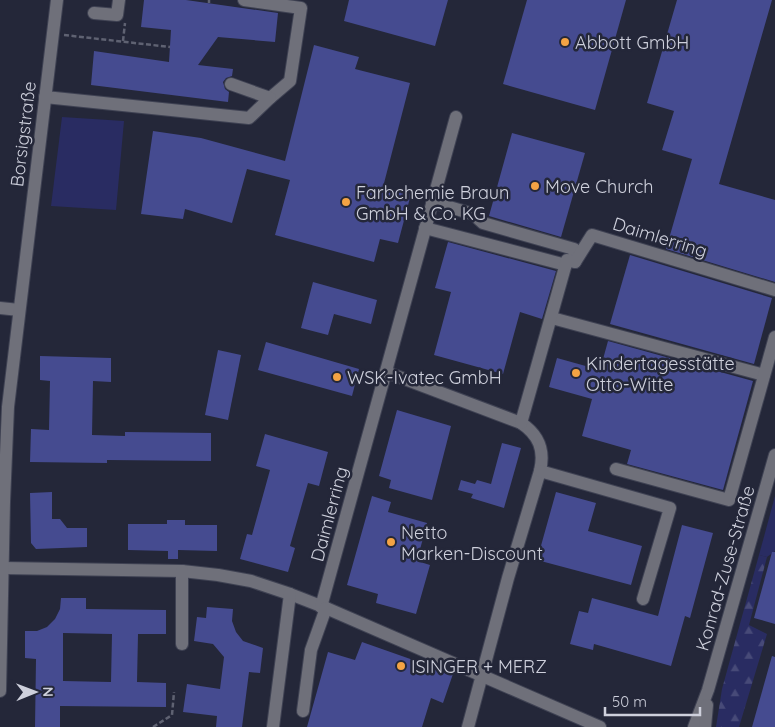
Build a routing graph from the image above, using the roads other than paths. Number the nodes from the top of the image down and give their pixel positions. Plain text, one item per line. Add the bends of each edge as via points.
1 (57, 0) edge
2 (119, 0) edge
3 (244, 0) edge
4 (94, 13) dead end
5 (231, 84) dead end
6 (45, 97) junction
7 (270, 98) junction
8 (456, 117) dead end
9 (432, 202) junction
10 (425, 228) junction
11 (570, 264) junction
12 (775, 290) edge
13 (0, 308) edge
14 (19, 310) junction
15 (552, 318) junction
16 (775, 337) edge
17 (386, 372) junction
18 (764, 375) junction
19 (4, 407) edge
20 (521, 423) junction
21 (775, 455) edge
22 (3, 459) edge
23 (616, 468) dead end
24 (540, 471) junction
25 (2, 540) edge
26 (3, 568) junction
27 (182, 571) junction
28 (290, 594) junction
29 (643, 599) dead end
30 (324, 607) junction
31 (1, 626) edge
32 (182, 644) dead end
33 (482, 676) junction
34 (708, 690) junction
35 (0, 691) edge
36 (303, 711) dead end
37 (273, 727) edge
38 (468, 727) edge
39 (600, 727) edge
40 (694, 727) edge
41 (705, 727) edge

1 - 6 street, Borsigstraße
2 - 4 street via 117,15
3 - 7 street via 301,8 290,81
5 - 7 street
6 - 7 street via 249,118
6 - 14 street, Borsigstraße
8 - 9 street, Daimlerring
9 - 10 street, Daimlerring
9 - 11 street via 473,214 483,223 574,249
10 - 11 street
10 - 17 street, Daimlerring
11 - 12 street, Daimlerring via 592,235
11 - 15 street, Daimlerring
13 - 14 street
14 - 19 street, Borsigstraße
15 - 18 street
15 - 20 street, Daimlerring
16 - 18 street
17 - 20 street
17 - 30 street, Daimlerring
18 - 23 street via 729,500
19 - 22 street, Borsigstraße
20 - 24 street via 538,438 543,460
21 - 34 street, Konrad-Zuse-Straße
22 - 25 street, Borsigstraße
24 - 29 street via 670,508
24 - 33 street
25 - 26 street, Borsigstraße
26 - 27 street
26 - 31 street, Borsigstraße
27 - 28 street via 235,578
27 - 32 street
28 - 30 street
28 - 37 street
30 - 33 street
30 - 36 street, Daimlerring via 311,650
31 - 35 street, Borsigstraße
33 - 38 street
33 - 39 street
34 - 40 street, Konrad-Zuse-Straße
34 - 41 street, Konrad-Zuse-Straße

